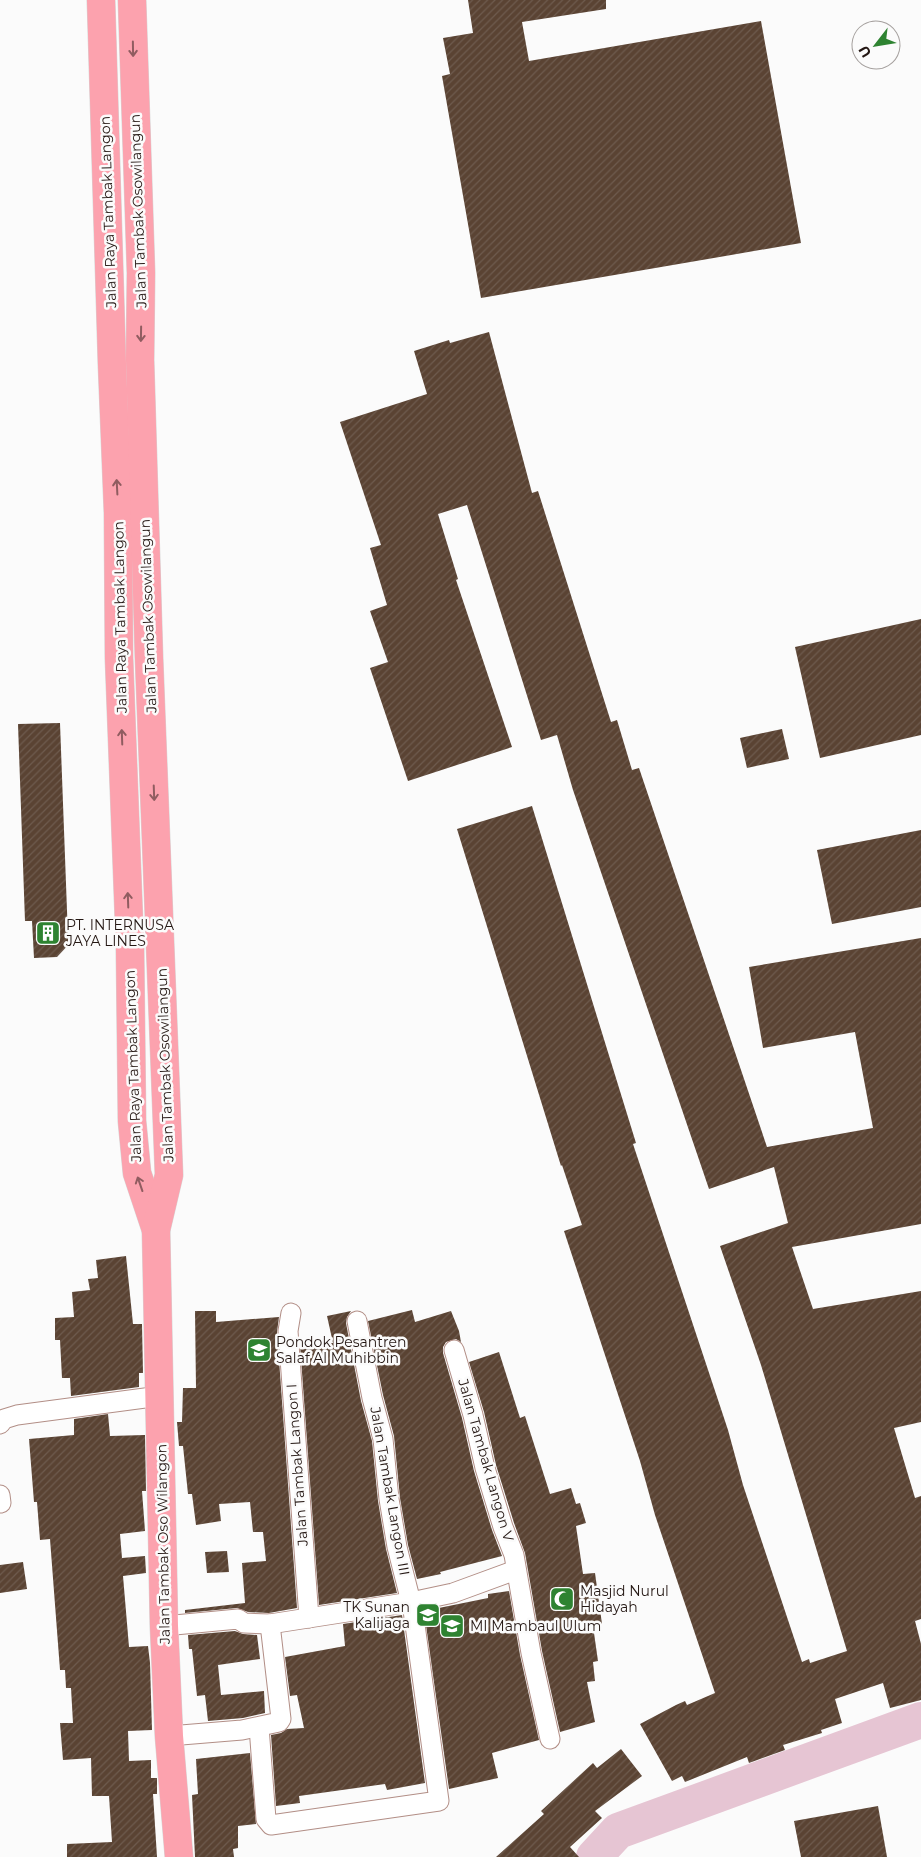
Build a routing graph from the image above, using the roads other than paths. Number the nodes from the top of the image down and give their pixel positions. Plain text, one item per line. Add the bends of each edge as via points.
1 (101, 0) edge
2 (132, 0) edge
3 (156, 1230) junction
4 (291, 1313) dead end
5 (357, 1321) dead end
6 (454, 1350) dead end
7 (160, 1396) junction
8 (0, 1424) edge
9 (0, 1495) edge
10 (1, 1503) edge
11 (516, 1570) junction
12 (412, 1602) junction
13 (309, 1618) junction
14 (270, 1624) junction
15 (164, 1626) junction
16 (259, 1727) junction
17 (169, 1736) junction
18 (550, 1739) dead end
19 (179, 1857) edge

3 -> 1 highway, Jalan Raya Tambak Langon via 136,1173 132,1121 118,513
2 -> 3 highway, Jalan Tambak Osowilangun via 149,658 169,1175
3 - 7 highway, Jalan Tambak Oso Wilangon
4 - 13 street, Jalan Tambak Langon I via 288,1331
5 - 12 street, Jalan Tambak Langon III via 383,1439 397,1547
6 - 11 street, Jalan Tambak Langon V
7 - 8 street via 17,1415
7 - 15 highway, Jalan Tambak Oso Wilangon
9 - 10 street
11 - 12 street via 453,1593
11 - 18 street, Jalan Tambak Langon V
12 - 13 street
12 - 16 street, Jalan Tambak Langon III via 439,1801 271,1825 266,1819
13 - 14 street
14 - 15 street via 238,1620
14 - 16 street via 281,1719
15 - 17 highway, Jalan Tambak Oso Wilangon
16 - 17 street
17 - 19 highway, Jalan Tambak Oso Wilangon

